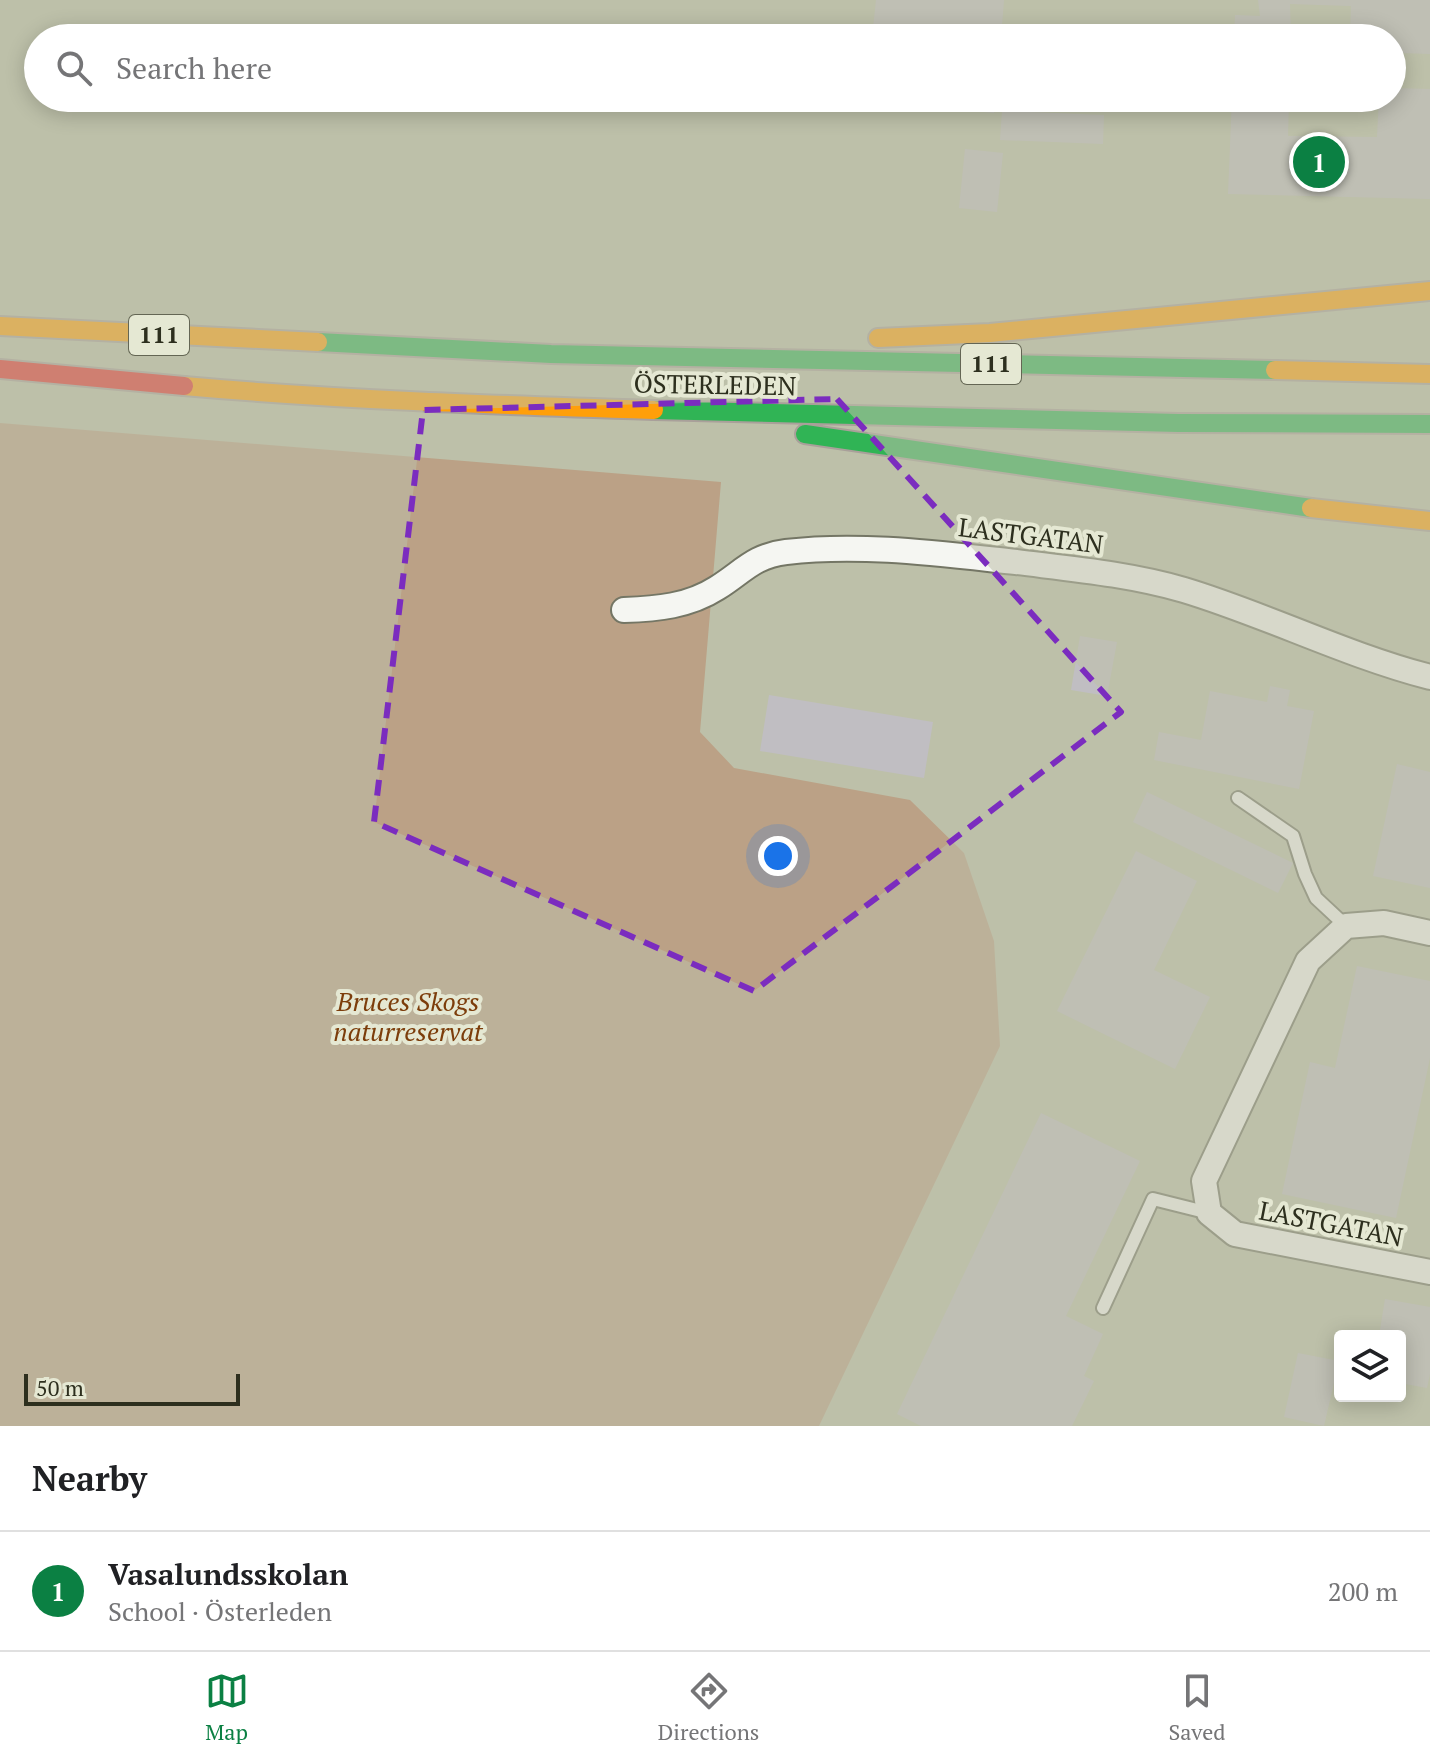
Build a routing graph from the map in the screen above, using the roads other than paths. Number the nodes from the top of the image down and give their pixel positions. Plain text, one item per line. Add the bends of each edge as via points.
1 (1430, 291) edge
2 (0, 326) edge
3 (864, 339) dead end
4 (817, 341) dead end
5 (551, 354) junction
6 (0, 369) edge
7 (1430, 374) edge
8 (644, 410) junction
9 (1430, 424) edge
10 (1430, 521) edge
11 (624, 610) dead end
12 (1430, 677) edge
13 (1238, 798) dead end
14 (1346, 926) junction
15 (1430, 933) edge
16 (1209, 1213) junction
17 (1430, 1272) edge
18 (1103, 1308) dead end

1 - 3 main road via 990,333
2 - 5 main road, ÖSTERLEDEN / 111
4 - 5 main road
5 - 7 main road, ÖSTERLEDEN / 111
6 - 8 main road, ÖSTERLEDEN / 111 via 322,397
8 - 9 main road, ÖSTERLEDEN / 111
8 - 10 main road via 1349,514
11 - 12 street, LASTGATAN via 658,609 703,596 758,558 785,552 942,554 1136,577
13 - 14 lane via 1293,836 1316,898
14 - 15 street via 1384,923
14 - 16 street via 1308,961 1295,988 1204,1181
16 - 17 street, LASTGATAN via 1235,1234
16 - 18 lane via 1153,1199

